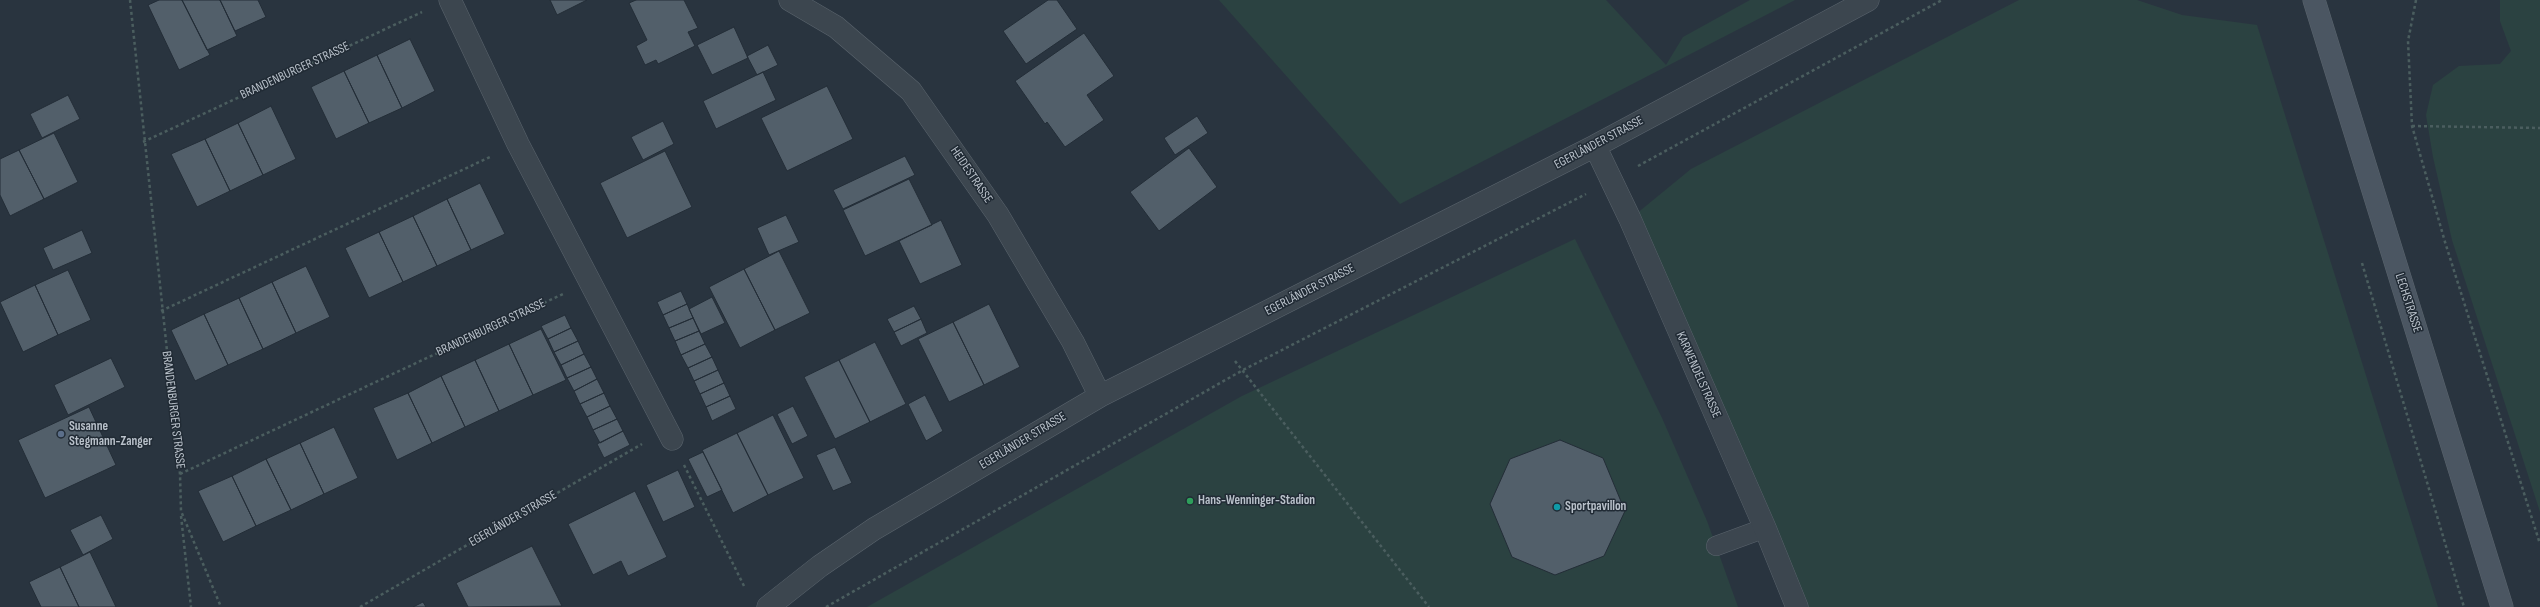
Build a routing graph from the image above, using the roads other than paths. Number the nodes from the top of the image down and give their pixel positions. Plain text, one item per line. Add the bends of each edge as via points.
1 (450, 0) edge
2 (790, 0) edge
3 (1868, 0) edge
4 (2314, 0) edge
5 (1595, 146) junction
6 (1100, 396) junction
7 (669, 435) road end
8 (1765, 528) junction
9 (1716, 546) dead end
10 (768, 607) edge
11 (1797, 607) edge
12 (2502, 607) edge

1 - 7 street via 518,144
2 - 6 street, HEIDESTRASSE via 836,27 912,91 998,215 1073,342
3 - 5 street, EGERLÄNDER STRASSE
4 - 12 main road, LECHSTRASSE
5 - 6 street, EGERLÄNDER STRASSE
5 - 8 street, KARWENDELSTRASSE
6 - 10 street, EGERLÄNDER STRASSE via 874,529 820,566
8 - 9 lane
8 - 11 street, KARWENDELSTRASSE

